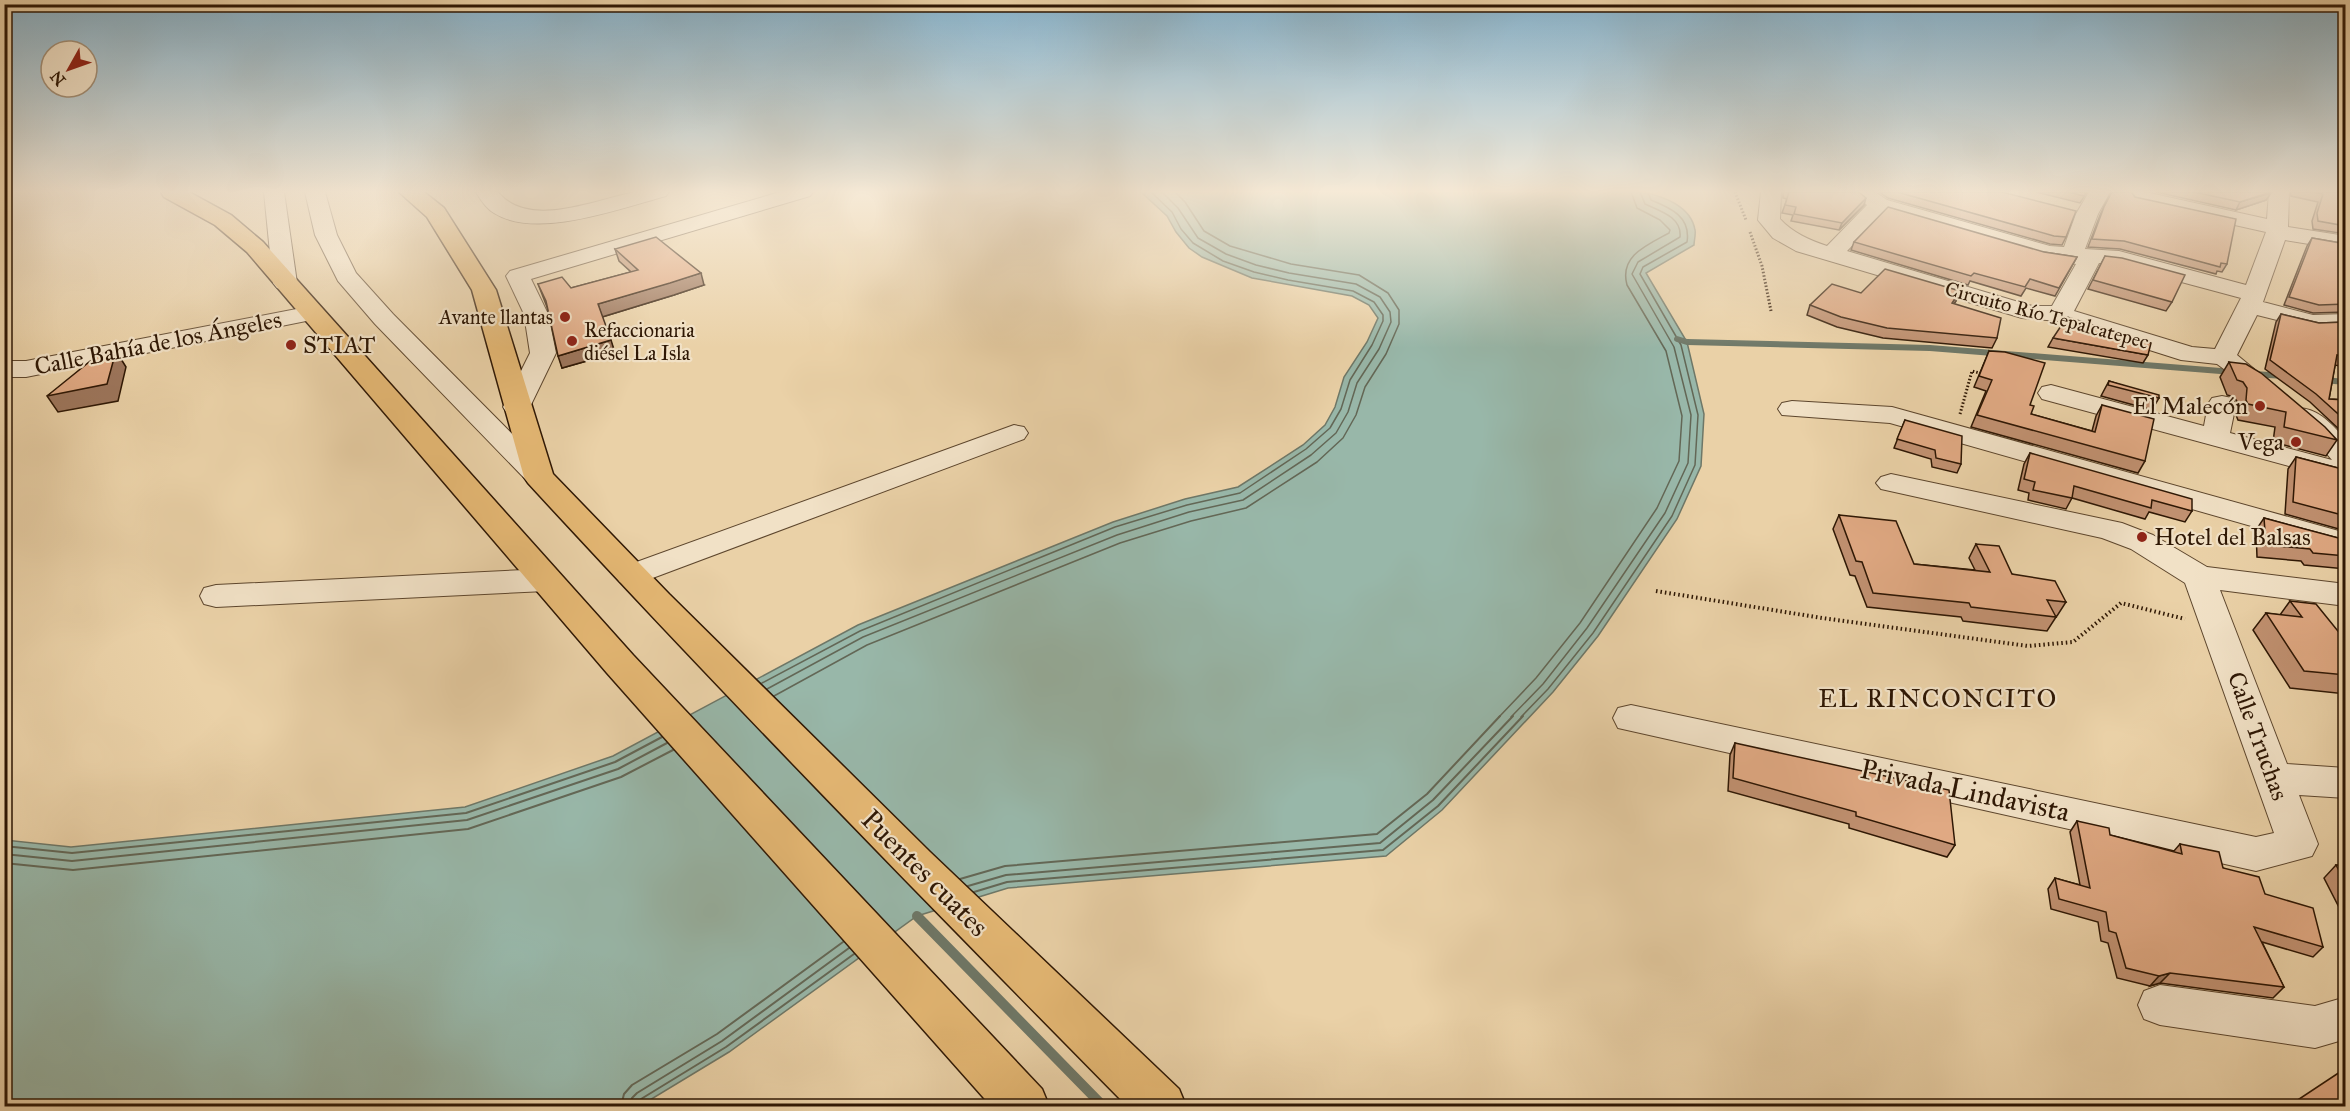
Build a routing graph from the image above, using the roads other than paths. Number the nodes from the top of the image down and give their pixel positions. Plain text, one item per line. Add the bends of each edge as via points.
1 (250, 244) edge
2 (280, 244) edge
3 (330, 244) edge
4 (455, 244) edge
5 (627, 244) edge
6 (1799, 244) edge
7 (1842, 244) edge
8 (2015, 244) edge
9 (2076, 244) edge
10 (2272, 244) edge
11 (1831, 255) junction
12 (2075, 255) junction
13 (285, 283) junction
14 (2252, 300) junction
15 (2062, 311) junction
16 (312, 313) junction
17 (2346, 321) edge
18 (4, 369) edge
19 (2051, 393) dead end
20 (2286, 400) edge
21 (2222, 404) dead end
22 (517, 406) junction
23 (1792, 409) dead end
24 (1014, 433) dead end
25 (2216, 437) junction
26 (2346, 459) edge
27 (2346, 472) edge
28 (539, 477) junction
29 (1891, 483) dead end
30 (2346, 543) edge
31 (631, 575) junction
32 (2199, 577) junction
33 (546, 580) junction
34 (2346, 595) edge
35 (216, 596) dead end
36 (1631, 718) dead end
37 (2272, 778) junction
38 (2346, 783) edge
39 (2298, 844) joint
40 (2160, 1005) dead end
41 (2346, 1018) edge
42 (1024, 1107) edge
43 (1161, 1107) edge

1 - 13 highway
2 - 13 street
3 - 28 street via 346,276 384,320
4 - 22 highway via 484,290
5 - 22 street via 518,276 536,314 543,353
6 - 11 street, Circuito Río Tepalcatepec
7 - 11 street
8 - 12 street via 2049,254
9 - 12 street
10 - 14 street, Circuito Río Tepalcatepec
11 - 15 street, Circuito Río Tepalcatepec via 2031,313
12 - 14 street via 2119,258
12 - 15 street via 2088,262
13 - 16 highway
14 - 15 street, Circuito Río Tepalcatepec via 2242,368 2190,355
14 - 17 street via 2313,322
16 - 18 street, Calle Bahía de los Ángeles via 26,369
16 - 33 highway
19 - 25 street
20 - 26 street via 2326,435
21 - 25 street
22 - 28 highway
23 - 30 street via 1892,415
24 - 31 street
25 - 27 street
28 - 31 highway, Puentes cuates
29 - 32 street via 2111,530 2142,542
31 - 43 highway, Puentes cuates
32 - 34 street
32 - 37 street, Calle Truchas
33 - 35 street
33 - 42 highway
36 - 39 street, Privada Lindavista via 2256,854
37 - 38 street
37 - 39 street, Calle Truchas
40 - 41 street via 2315,1027

